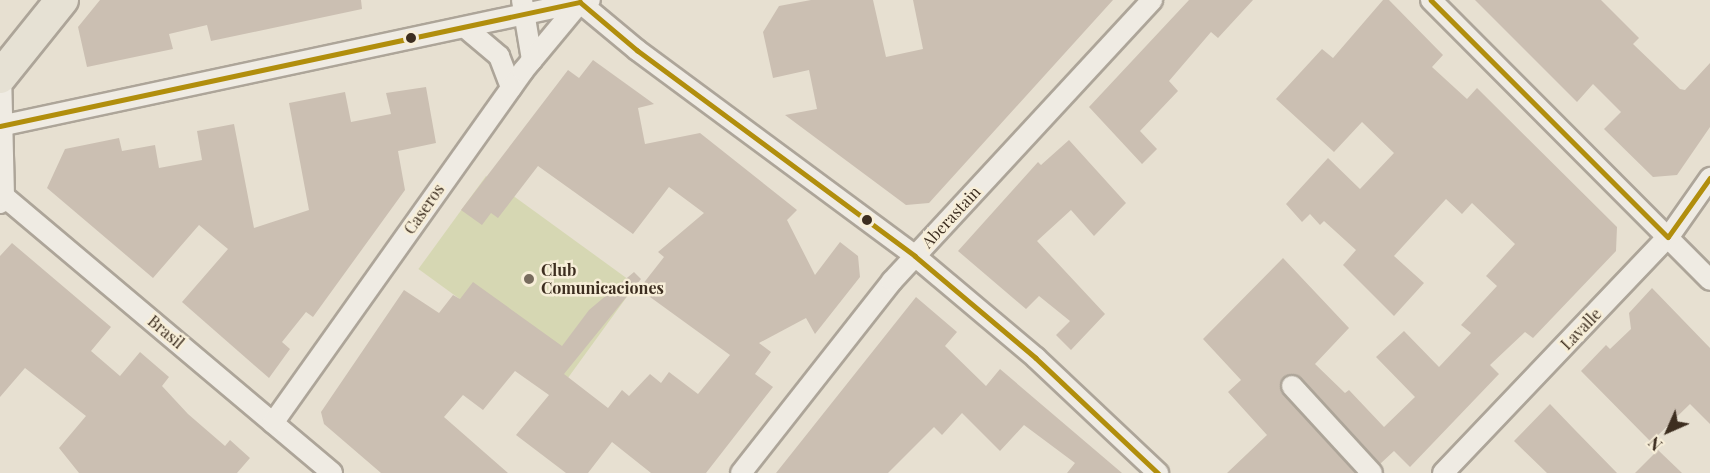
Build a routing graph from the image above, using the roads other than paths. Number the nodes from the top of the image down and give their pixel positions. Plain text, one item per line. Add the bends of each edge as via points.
1 (62, 0) edge
2 (1152, 0) edge
3 (1431, 0) edge
4 (583, 1) edge
5 (524, 8) edge
6 (467, 29) junction
7 (532, 60) junction
8 (0, 76) edge
9 (511, 88) junction
10 (1, 126) edge
11 (1710, 178) edge
12 (1, 197) edge
13 (1668, 237) junction
14 (915, 256) junction
15 (1710, 280) edge
16 (1292, 386) dead end
17 (273, 423) junction
18 (332, 473) edge
19 (741, 473) edge
20 (1158, 473) edge
21 (1372, 473) edge
22 (1443, 473) edge

1 - 8 main road
2 - 14 street, Aberastain
3 - 13 street
4 - 5 street
4 - 7 street, Caseros
4 - 14 street via 637,50
5 - 6 street
5 - 7 street
6 - 9 street via 499,56
6 - 10 street
7 - 9 street, Caseros
8 - 10 street
9 - 17 street, Caseros
10 - 12 street
11 - 13 street, Lavalle
12 - 17 street, Brasil
13 - 15 street
13 - 22 street, Lavalle
14 - 19 street, Aberastain
14 - 20 street via 1036,358
16 - 21 street
17 - 18 street, Brasil

